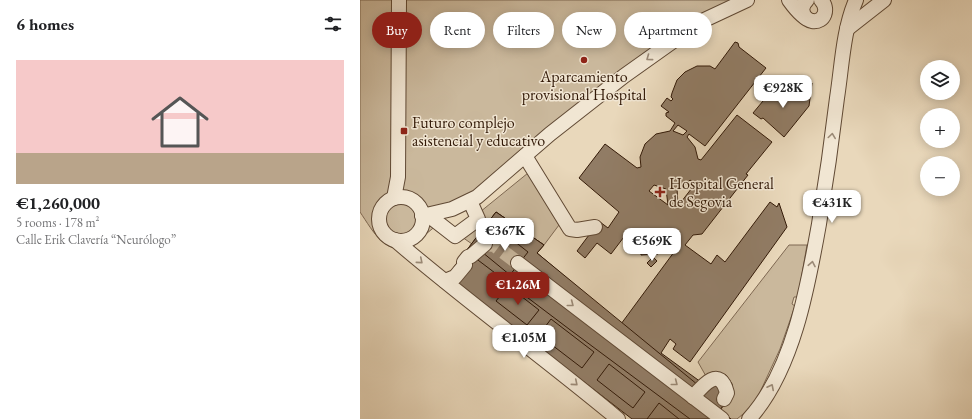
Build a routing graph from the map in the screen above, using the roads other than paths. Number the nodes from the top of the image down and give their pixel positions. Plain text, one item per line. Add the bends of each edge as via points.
1 (399, 0) edge
2 (747, 0) edge
3 (789, 0) edge
4 (807, 0) edge
5 (821, 0) edge
6 (856, 0) edge
7 (884, 0) edge
8 (806, 18) junction
9 (847, 29) junction
10 (525, 156) junction
11 (399, 197) junction
12 (470, 201) junction
13 (426, 213) junction
14 (595, 227) dead end
15 (395, 240) junction
16 (485, 244) dead end
17 (518, 263) tunnel mouth
18 (445, 281) junction
19 (693, 397) junction
20 (724, 399) dead end
21 (618, 419) edge
22 (722, 419) edge
23 (749, 419) edge

1 - 11 street
2 -> 10 street via 704,20 603,92
3 - 8 street
4 - 8 street via 802,10
5 - 8 street via 826,9 823,17 814,21
6 - 9 street
7 - 9 street
23 -> 9 street via 766,397 776,377 807,291 827,174
10 - 12 street
10 - 14 street via 570,229
11 - 13 street via 412,200
11 - 15 street via 383,206 379,219 382,230
12 - 13 street via 452,209
12 - 13 street via 478,219 455,236
13 - 15 street via 414,236
15 -> 18 street
16 - 18 street via 455,277
17 -> 19 street
18 -> 21 street
19 - 20 street via 707,381 714,379 724,383 727,393
19 - 22 street

